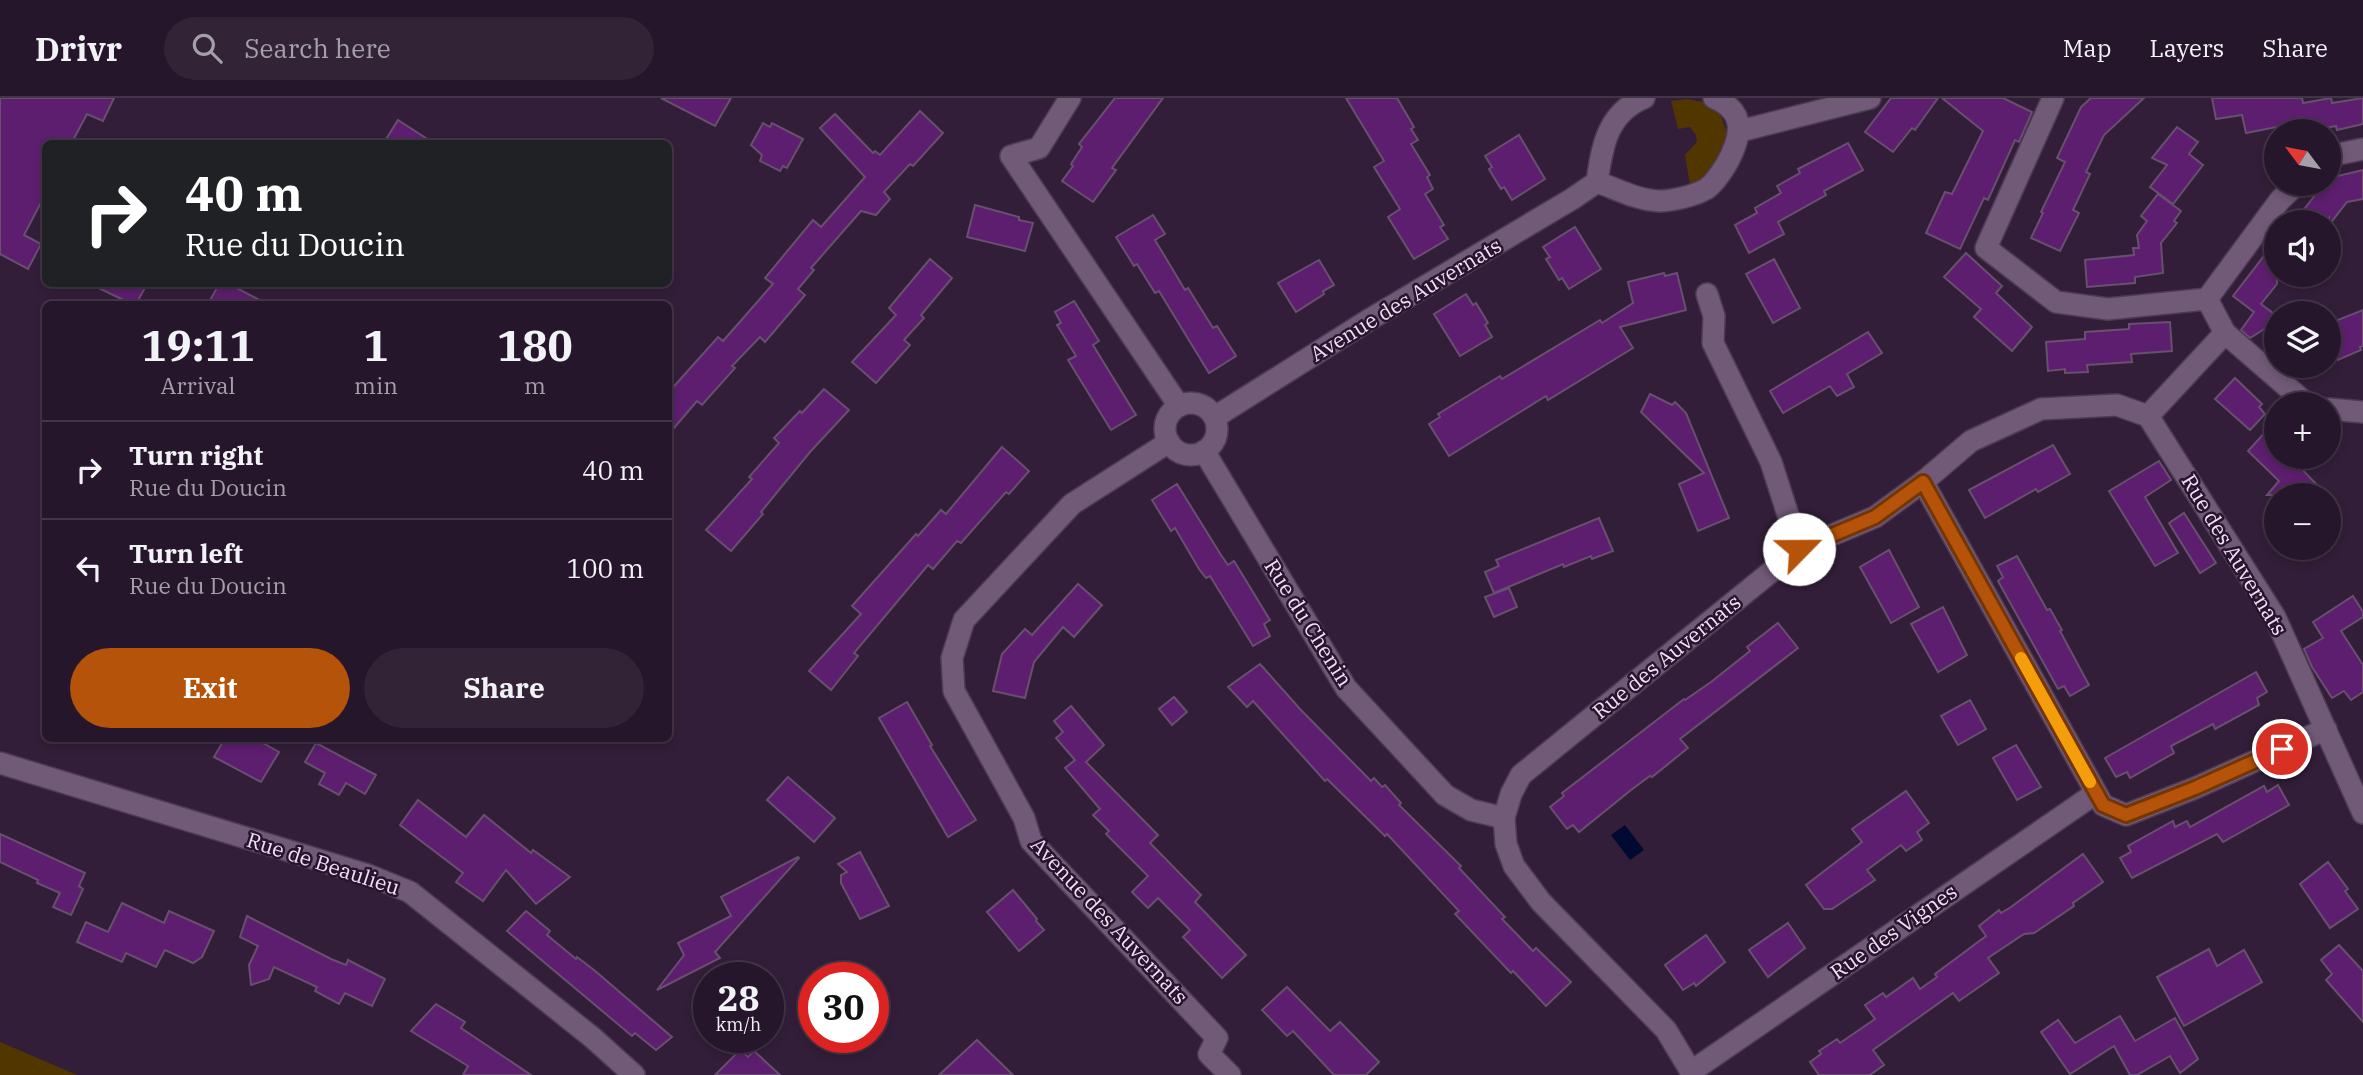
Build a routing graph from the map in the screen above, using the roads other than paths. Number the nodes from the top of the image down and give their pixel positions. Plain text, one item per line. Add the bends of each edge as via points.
1 (1070, 98) edge
2 (1644, 98) edge
3 (1714, 98) edge
4 (1870, 98) edge
5 (2053, 98) edge
6 (1740, 131) junction
7 (2363, 149) edge
8 (2342, 153) edge
9 (1597, 181) junction
10 (2284, 196) edge
11 (1707, 294) dead end
12 (2207, 299) junction
13 (2225, 333) junction
14 (2293, 392) edge
15 (1179, 406) junction
16 (2341, 410) edge
17 (2363, 412) edge
18 (2148, 416) junction
19 (1214, 417) junction
20 (1169, 442) junction
21 (1204, 451) junction
22 (1923, 482) junction
23 (1799, 549) junction
24 (2326, 729) junction
25 (0, 763) edge
26 (2096, 793) junction
27 (2363, 813) edge
28 (1504, 818) junction
29 (1693, 1073) edge
30 (634, 1075) edge
31 (1230, 1075) edge

1 - 15 street via 1039,148 1011,156
2 - 9 street via 1608,128
3 - 6 street via 1736,116
4 - 6 street
5 - 12 street via 1986,247 2056,302 2108,309
6 - 9 street via 1735,149 1707,189 1660,201
7 - 8 street
9 - 19 street, Avenue des Auvernats
10 - 12 street
11 - 23 street via 1714,316 1713,343 1771,462
12 - 13 street
13 - 14 street
13 - 18 street
15 - 19 street via 1203,405
15 - 20 street via 1165,425
16 - 17 street
18 - 22 street, Rue des Auvernats via 2117,405 2041,409 1971,442
18 - 24 street, Rue des Auvernats via 2275,617
19 - 21 street via 1217,434
20 - 21 street via 1182,453
20 - 31 street, Avenue des Auvernats via 1072,504 964,620 952,658 954,691 1024,818 1031,842 1217,1038 1209,1054
21 - 28 street, Rue du Chenin via 1346,688 1445,795 1471,810
22 - 23 street, Rue des Auvernats via 1875,517
22 - 26 street
23 - 28 street, Rue des Auvernats via 1521,775
24 - 26 street via 2126,815 2103,805
24 - 27 street, Rue des Auvernats
25 - 30 street, Rue de Beaulieu via 368,875 410,892
26 - 29 street, Rue des Vignes
28 - 29 street, Rue des Auvernats via 1514,866 1541,902 1666,1030

